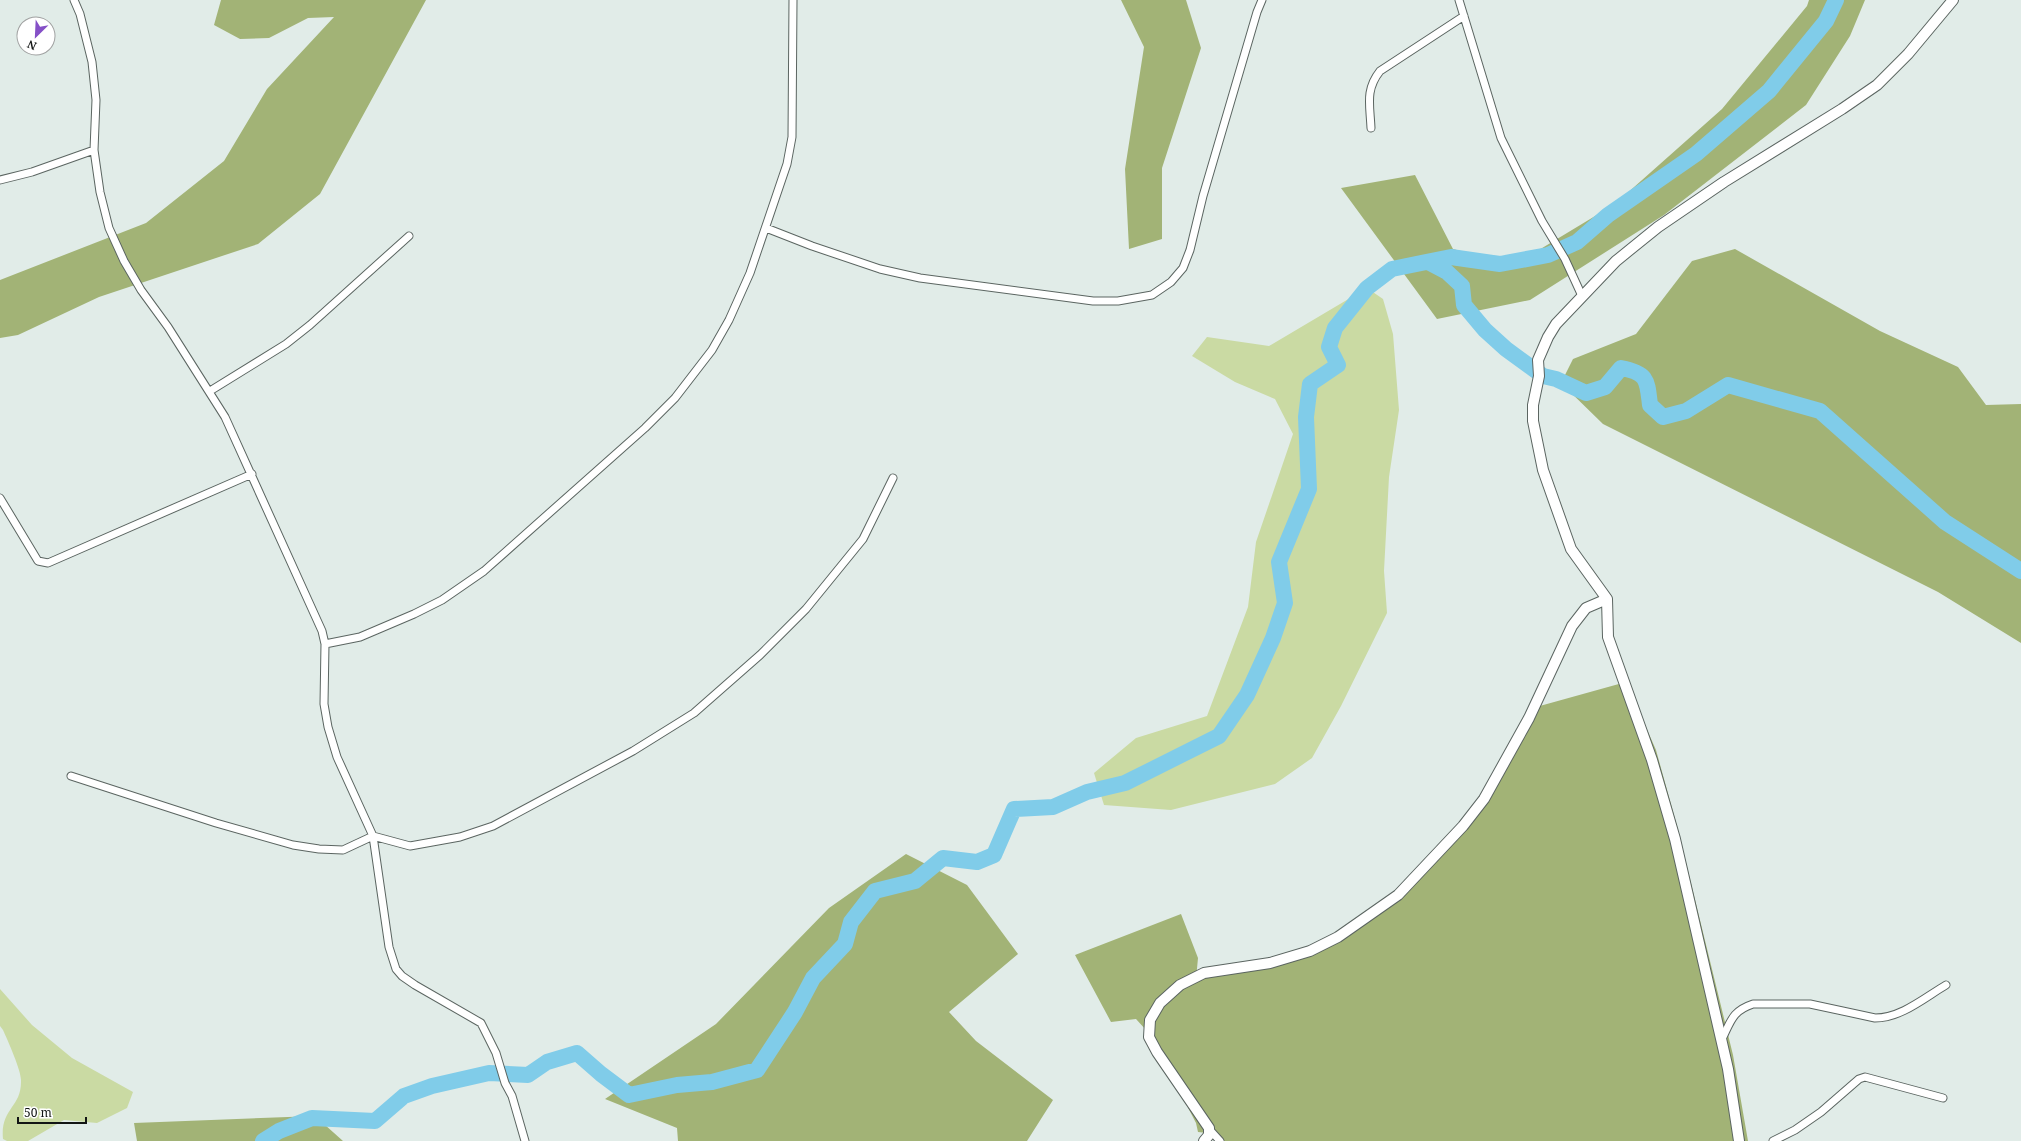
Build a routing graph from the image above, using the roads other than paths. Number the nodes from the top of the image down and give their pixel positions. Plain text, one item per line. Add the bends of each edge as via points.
1 (74, 0) edge
2 (793, 0) edge
3 (1262, 0) edge
4 (1459, 0) edge
5 (1953, 0) edge
6 (1464, 16) junction
7 (1371, 128) dead end
8 (94, 150) junction
9 (0, 180) edge
10 (766, 228) junction
11 (408, 236) dead end
12 (1582, 296) junction
13 (210, 391) junction
14 (252, 474) junction
15 (892, 478) dead end
16 (0, 498) edge
17 (1607, 599) junction
18 (325, 644) junction
19 (71, 776) dead end
20 (373, 836) junction
21 (1946, 985) dead end
22 (1722, 1039) junction
23 (1943, 1098) dead end
24 (1210, 1130) junction
25 (525, 1141) edge
26 (1204, 1141) edge
27 (1220, 1141) edge
28 (1739, 1141) edge
29 (1773, 1141) edge

1 - 8 street via 92,62 96,100
2 - 10 street via 792,137 787,164
3 - 10 street via 1203,196 1190,250 1183,268 1172,282 1152,296 1118,301 1093,301 920,278 880,270
4 - 6 street
5 - 12 main road via 1903,59 1877,85 1724,182 1658,228 1616,261
6 - 7 street via 1380,71 1372,81 1369,94
6 - 12 street via 1501,138
8 - 9 street via 32,172
8 - 13 street via 103,207 109,228 124,261
10 - 18 street via 729,320 712,350 675,398 645,428 484,571 458,590 435,604 360,637
11 - 13 street via 286,344
12 - 17 main road via 1556,324 1538,360 1539,376 1533,405 1533,421 1543,470 1571,549
13 - 14 street
14 - 16 street via 48,563 38,561
14 - 18 street via 322,631
15 - 20 street via 863,539 820,592 760,655 694,713 633,751 493,826 460,837 410,846
17 - 22 main road via 1608,637 1652,760 1674,839
17 - 24 main road via 1586,608 1572,626 1529,718 1484,799 1464,826 1398,895 1338,937 1310,951 1270,963 1204,973 1180,985 1160,1003 1150,1020 1149,1037
18 - 20 street via 324,704 328,727 337,757
19 - 20 street via 292,845 320,850 343,850
20 - 25 street via 389,947 396,969 415,985 481,1024 496,1053
21 - 22 street via 1898,1014 1883,1018 1810,1004 1754,1004 1734,1014
22 - 28 main road
23 - 29 street via 1865,1077 1821,1112
24 - 26 main road
24 - 27 street

